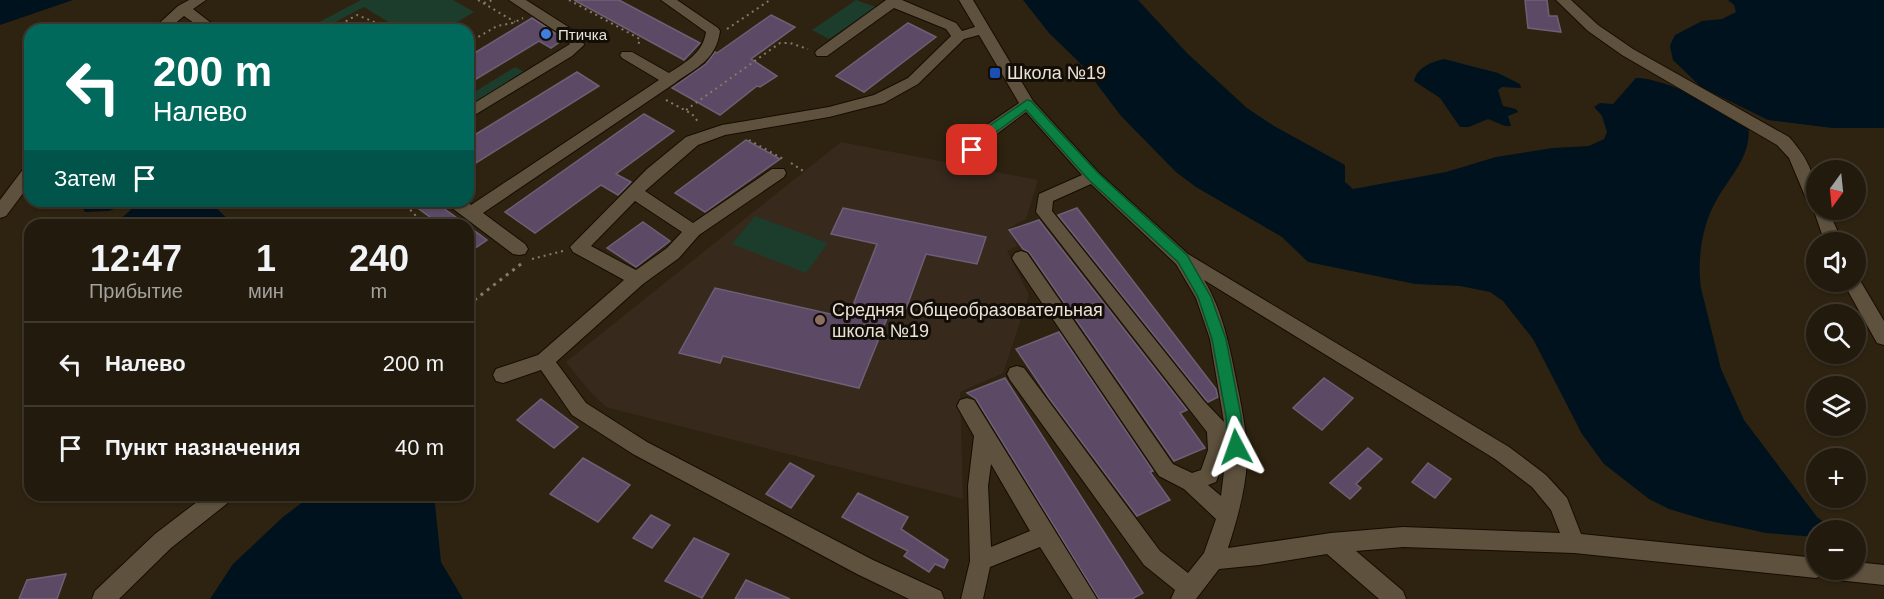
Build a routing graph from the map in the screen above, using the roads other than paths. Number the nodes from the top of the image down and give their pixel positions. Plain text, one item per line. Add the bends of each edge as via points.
1 (199, 0) edge
2 (516, 0) edge
3 (668, 0) edge
4 (966, 0) edge
5 (1563, 0) edge
6 (894, 1) edge
7 (183, 9) junction
8 (166, 24) edge
9 (204, 24) edge
10 (982, 30) junction
11 (959, 36) junction
12 (822, 53) road end
13 (627, 55) road end
14 (670, 80) junction
15 (1027, 104) junction
16 (474, 110) edge
17 (960, 165) dead end
18 (778, 173) dead end
19 (1093, 177) junction
20 (24, 180) edge
21 (1806, 180) edge
22 (634, 192) junction
23 (462, 207) edge
24 (0, 212) edge
25 (471, 213) junction
26 (693, 231) junction
27 (519, 249) dead end
28 (1021, 258) dead end
29 (1182, 259) junction
30 (637, 279) junction
31 (1858, 292) edge
32 (1884, 338) edge
33 (545, 361) junction
34 (1017, 374) dead end
35 (503, 375) dead end
36 (967, 406) dead end
37 (1226, 431) junction
38 (984, 436) junction
39 (1191, 483) junction
40 (214, 501) edge
41 (1228, 516) junction
42 (1044, 536) junction
43 (1331, 543) junction
44 (1574, 543) junction
45 (1213, 559) junction
46 (981, 561) junction
47 (1806, 567) edge
48 (1866, 573) edge
49 (1884, 575) edge
50 (1186, 594) edge
51 (103, 599) edge
52 (933, 599) edge
53 (972, 599) edge
54 (1086, 599) edge
55 (1395, 599) edge

1 - 7 street
2 - 16 street via 576,38 577,45
3 - 14 street via 713,31 711,46
4 - 10 street
5 - 21 street via 1608,39 1783,141 1796,156
6 - 11 street via 951,26
6 - 12 street
7 - 8 street
7 - 9 street
10 - 11 street
10 - 15 street
11 - 22 street via 913,81 879,99 722,130 692,141
13 - 14 street
14 - 25 street
15 - 17 street via 984,135
15 - 19 street
18 - 26 street
19 - 29 street
19 - 37 street via 1045,198 1044,212 1197,406
20 - 24 street
22 - 26 street
22 - 30 street via 579,247
23 - 25 street
25 - 27 street
26 - 30 street via 673,253
28 - 39 street via 1166,470
29 - 37 street via 1204,297 1219,339
29 - 44 street via 1502,453 1539,481 1560,505
30 - 33 street
31 - 32 street
33 - 35 street
33 - 52 street via 579,409 640,448
34 - 50 street via 1152,558
36 - 38 street
37 - 39 street via 1209,476
37 - 41 street via 1237,461
38 - 42 street
38 - 46 street via 978,486
39 - 41 street
40 - 51 street via 163,540
41 - 45 street
42 - 46 street
42 - 54 street
43 - 44 street via 1402,537
43 - 45 street
43 - 55 street
44 - 47 street
45 - 50 street
46 - 53 street
48 - 49 street

